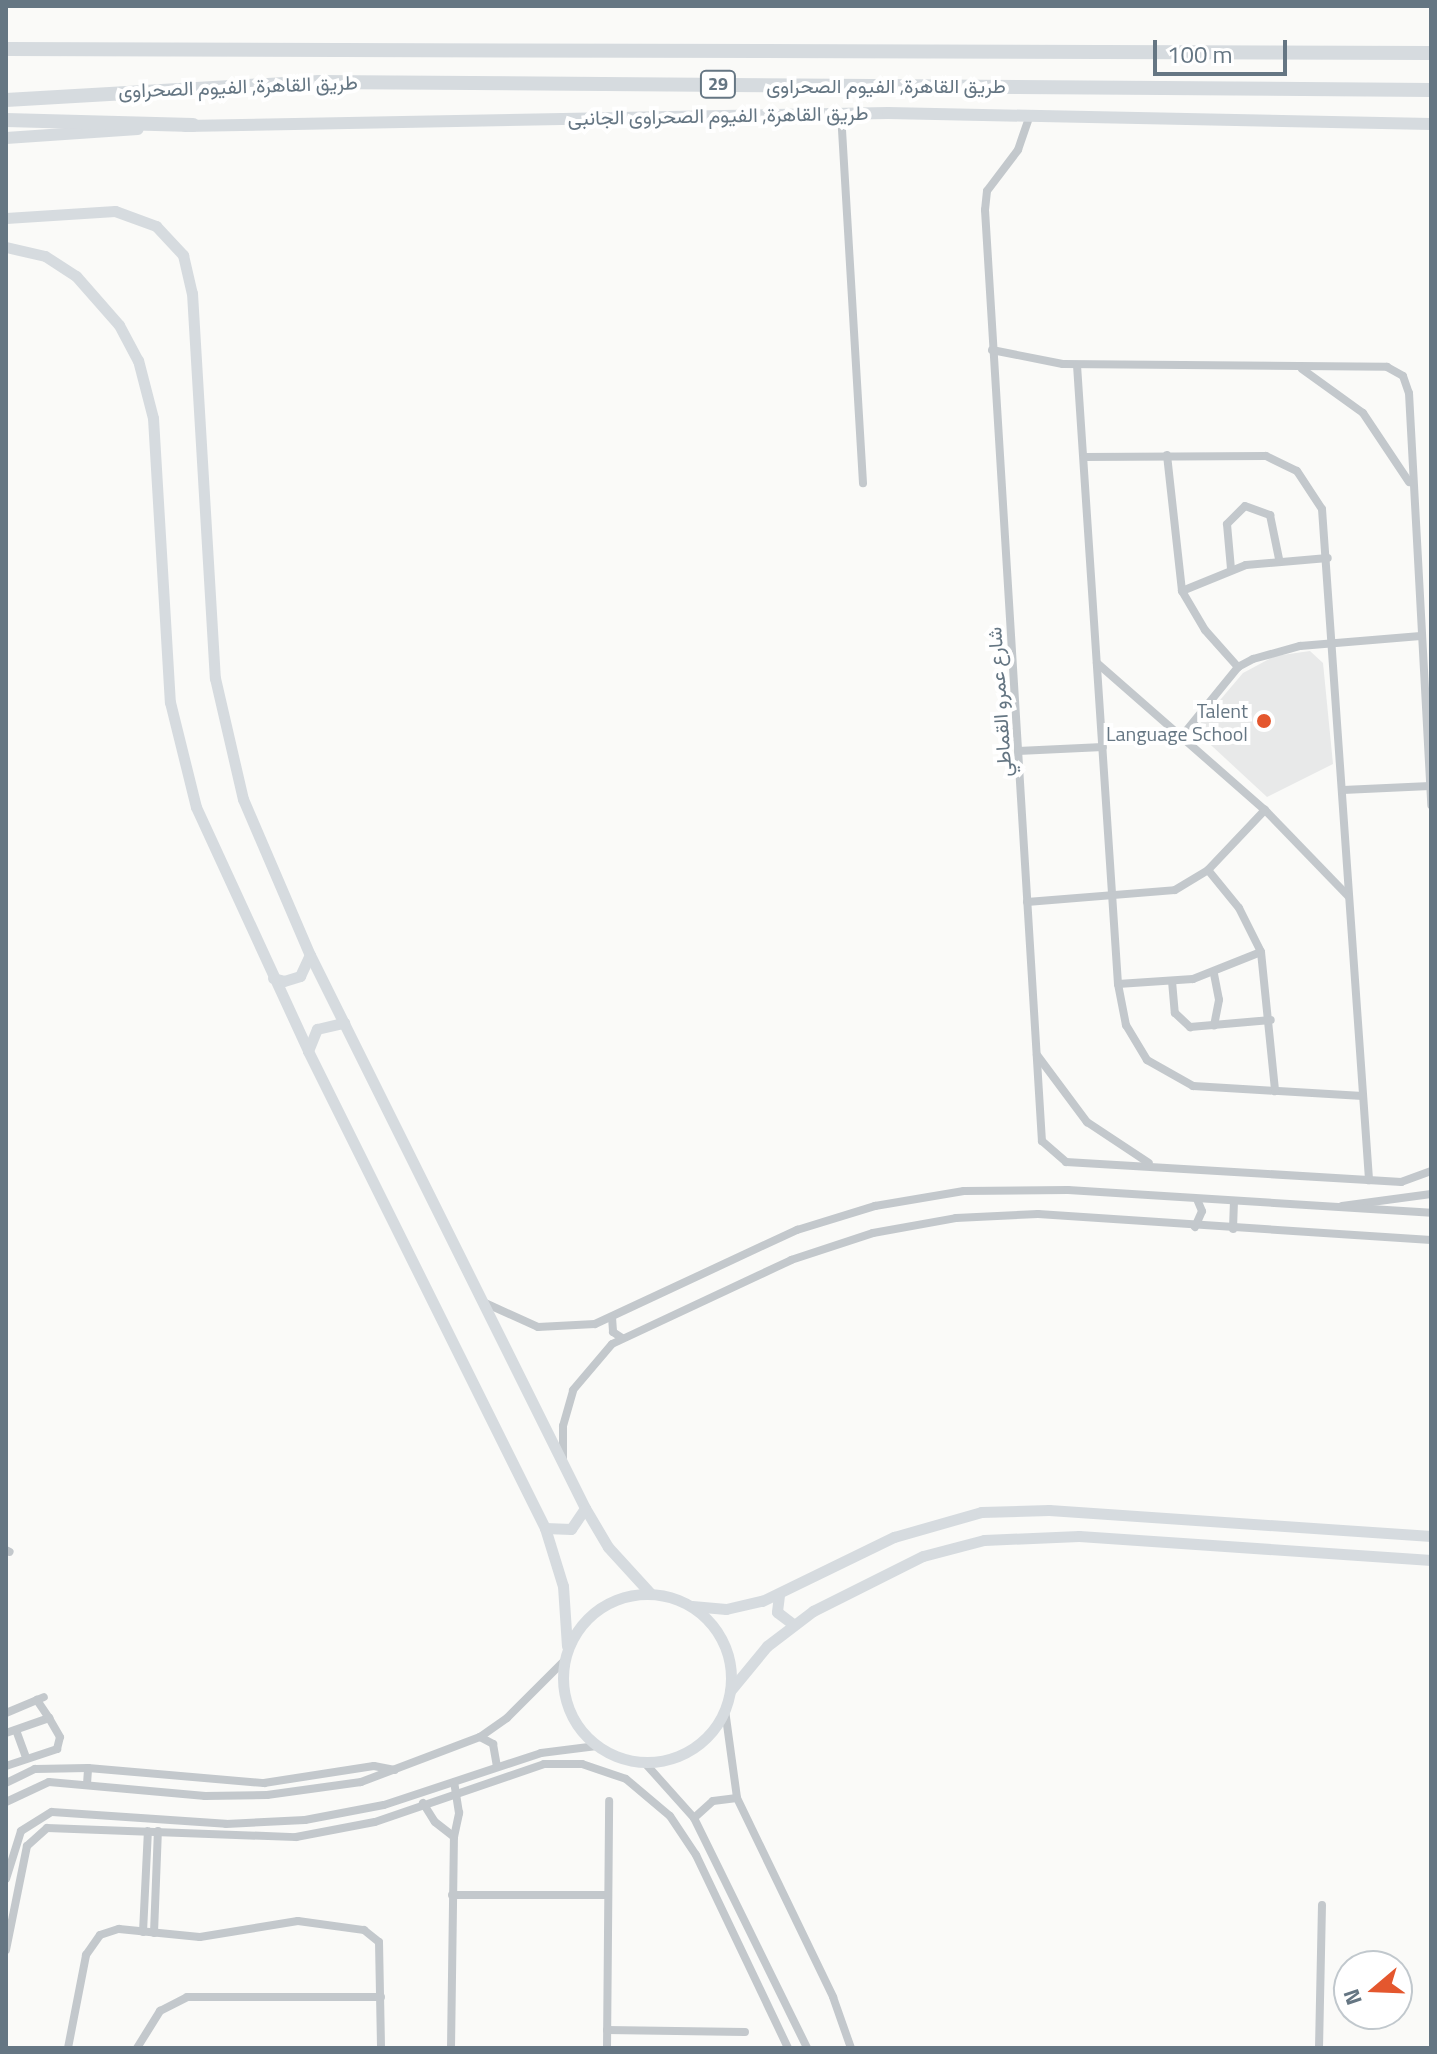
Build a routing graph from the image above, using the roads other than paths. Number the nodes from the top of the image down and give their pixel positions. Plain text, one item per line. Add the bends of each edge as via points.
1 (6, 49) edge
2 (1431, 53) edge
3 (1431, 90) edge
4 (6, 100) edge
5 (841, 113) junction
6 (1030, 115) junction
7 (6, 120) edge
8 (1431, 124) edge
9 (193, 125) junction
10 (6, 138) edge
11 (6, 218) edge
12 (6, 247) edge
13 (992, 350) junction
14 (1077, 365) junction
15 (1301, 369) junction
16 (1167, 455) junction
17 (1084, 457) junction
18 (863, 483) dead end
19 (1411, 484) junction
20 (1328, 558) junction
21 (1279, 559) junction
22 (1231, 569) junction
23 (1182, 591) junction
24 (1421, 636) junction
25 (1333, 642) junction
26 (1097, 663) junction
27 (1238, 667) junction
28 (1182, 736) junction
29 (1103, 747) junction
30 (1018, 751) junction
31 (1430, 786) edge
32 (1343, 790) junction
33 (1431, 805) edge
34 (1265, 810) junction
35 (1208, 870) junction
36 (1112, 896) junction
37 (1349, 897) junction
38 (1027, 902) junction
39 (1261, 952) junction
40 (310, 955) junction
41 (1214, 974) junction
42 (273, 978) junction
43 (1172, 981) junction
44 (1118, 984) junction
45 (1271, 1020) junction
46 (344, 1023) junction
47 (1214, 1026) junction
48 (308, 1051) junction
49 (1036, 1052) junction
50 (1275, 1091) junction
51 (1363, 1096) junction
52 (1154, 1165) junction
53 (1431, 1171) edge
54 (1369, 1180) junction
55 (1431, 1194) edge
56 (1197, 1199) junction
57 (1234, 1201) junction
58 (1337, 1208) junction
59 (1431, 1213) edge
60 (1195, 1227) junction
61 (1233, 1229) junction
62 (1431, 1240) edge
63 (485, 1303) junction
64 (612, 1317) junction
65 (622, 1338) junction
66 (563, 1463) junction
67 (585, 1508) junction
68 (1260, 1523) junction
69 (1299, 1527) junction
70 (545, 1528) junction
71 (1431, 1536) edge
72 (1258, 1549) junction
73 (1300, 1552) junction
74 (1431, 1560) edge
75 (650, 1593) junction
76 (779, 1595) junction
77 (692, 1606) junction
78 (793, 1624) junction
79 (567, 1646) junction
80 (565, 1660) junction
81 (730, 1691) junction
82 (725, 1710) junction
83 (6, 1713) edge
84 (49, 1718) junction
85 (16, 1730) junction
86 (6, 1733) edge
87 (480, 1737) junction
88 (597, 1746) junction
89 (26, 1758) junction
90 (644, 1762) junction
91 (6, 1766) edge
92 (497, 1766) junction
93 (88, 1768) junction
94 (396, 1771) junction
95 (454, 1782) junction
96 (6, 1783) edge
97 (87, 1784) junction
98 (419, 1795) junction
99 (457, 1795) junction
100 (737, 1798) junction
101 (609, 1801) dead end
102 (6, 1802) edge
103 (424, 1806) junction
104 (694, 1818) junction
105 (148, 1831) junction
106 (158, 1831) junction
107 (454, 1837) junction
108 (6, 1879) edge
109 (452, 1895) junction
110 (606, 1895) junction
111 (1322, 1905) dead end
112 (143, 1932) junction
113 (154, 1933) junction
114 (6, 1950) edge
115 (381, 1997) junction
116 (607, 2030) junction
117 (745, 2032) dead end
118 (68, 2048) edge
119 (137, 2048) edge
120 (381, 2048) edge
121 (451, 2048) edge
122 (607, 2048) edge
123 (788, 2048) edge
124 (807, 2048) edge
125 (851, 2048) edge
126 (1319, 2048) edge

1 - 2 highway, طريق القاهرة, الفيوم الصحراوى / 29
3 - 4 highway, طريق القاهرة, الفيوم الصحراوى / 29 via 319,82
5 - 6 main road, طريق القاهرة, الفيوم الصحراوى الجانبى
5 - 9 main road, طريق القاهرة, الفيوم الصحراوى الجانبى
5 - 18 street
6 - 8 main road, طريق القاهرة, الفيوم الصحراوى الجانبى
6 - 13 street, شارع عمرو القماطي via 1018,150 985,197
7 - 9 highway
9 - 10 main road, طريق القاهرة, الفيوم الصحراوى الجانبى
11 - 40 street via 94,210 126,213 164,232 187,264 222,718 252,825
12 - 42 street via 45,256 76,276 119,325 145,379 153,418 165,666 176,738 209,841
13 - 14 street
13 - 30 street, شارع عمرو القماطي
14 - 15 street
14 - 17 street
15 - 19 street via 1363,413
15 - 19 street via 1387,367 1403,376 1409,393
16 - 17 street
16 - 20 street via 1255,454 1288,464 1317,495
16 - 23 street
17 - 26 street
19 - 24 street
20 - 21 street
20 - 25 street
21 - 22 street
21 - 22 street via 1270,515 1245,506 1227,524
22 - 23 street
23 - 27 street via 1205,630
24 - 25 street
24 - 31 street
25 - 27 street via 1284,649
25 - 32 street
26 - 28 street
26 - 29 street
27 - 28 street
28 - 34 street
29 - 30 street
29 - 36 street
30 - 38 street, شارع عمرو القماطي
31 - 32 street
31 - 33 street
32 - 37 street
34 - 35 street
34 - 37 street
35 - 36 street via 1175,890
35 - 39 street via 1239,908
36 - 38 street
36 - 44 street
37 - 51 street
38 - 49 street, شارع عمرو القماطي
39 - 41 street
39 - 45 street
40 - 42 street via 300,976 290,981
40 - 46 street
41 - 43 street
41 - 47 street via 1219,1000
42 - 48 street
43 - 44 street
43 - 47 street via 1179,1019 1190,1027
44 - 50 street via 1135,1044 1161,1071 1193,1086
45 - 47 street
45 - 50 street
46 - 48 street via 317,1029
46 - 63 street
48 - 70 street
49 - 52 street, شارع عمرو القماطي via 1058,1089 1087,1122
49 - 52 street, شارع عمرو القماطي via 1040,1130 1047,1151 1066,1162
50 - 51 street
51 - 54 street
52 - 54 street, شارع عمرو القماطي
53 - 54 street, شارع عمرو القماطي via 1415,1180
55 - 58 street via 1359,1200
56 - 57 street
56 - 60 street via 1202,1211
56 - 64 street via 1022,1189 902,1199 772,1240
57 - 58 street
57 - 61 street
58 - 59 street
60 - 61 street
60 - 65 street via 1011,1214 902,1227 791,1260
61 - 62 street
63 - 64 street via 520,1322 548,1328 576,1329
63 - 66 street
64 - 65 street via 611,1328
65 - 66 street via 594,1360 573,1390 563,1426
66 - 67 street
67 - 70 street via 571,1529
67 - 75 street via 608,1547
68 - 69 street
68 - 72 street via 1264,1536
68 - 76 street via 1049,1510 981,1512 894,1537
69 - 71 street
69 - 73 street via 1295,1537
70 - 79 street via 563,1586
72 - 73 street
72 - 78 street via 1079,1536 984,1540 883,1574
73 - 74 street
75 - 77 street
75 - 79 street via 602,1606
76 - 77 street via 733,1608
76 - 78 street via 777,1612
77 - 81 street via 716,1628 729,1658
78 - 81 street
79 - 80 street
80 - 87 street via 507,1718
80 - 88 street via 570,1707
81 - 82 street
82 - 90 street via 712,1732 692,1749
82 - 100 street
83 - 84 street via 40,1699
84 - 85 street
84 - 89 street via 60,1744
85 - 86 street
85 - 89 street
87 - 92 street via 493,1744
87 - 94 street
88 - 90 street
88 - 92 street via 541,1753
89 - 91 street
90 - 104 street
92 - 95 street
93 - 94 street via 264,1783 374,1766
93 - 96 street via 35,1769
93 - 97 street
94 - 97 street via 361,1782 267,1795 205,1796
95 - 98 street
95 - 99 street
97 - 102 street via 49,1782
98 - 103 street
98 - 108 street via 345,1814 266,1824 52,1812 21,1831
99 - 103 street
99 - 107 street
99 - 123 street via 508,1774 562,1762 607,1770 652,1796 696,1855
100 - 104 street via 713,1801
100 - 125 street via 833,1997
101 - 110 street
103 - 106 street via 375,1822 296,1837
103 - 107 street
104 - 124 street
105 - 106 street
105 - 112 street
105 - 114 street via 65,1826 39,1833 27,1846
106 - 113 street
107 - 109 street
109 - 110 street
109 - 121 street
110 - 116 street
111 - 126 street
112 - 113 street
112 - 118 street via 108,1931 89,1947
113 - 115 street via 200,1937 298,1921 368,1931 382,1948
115 - 119 street via 187,1997 160,2011
115 - 120 street
116 - 117 street
116 - 122 street

